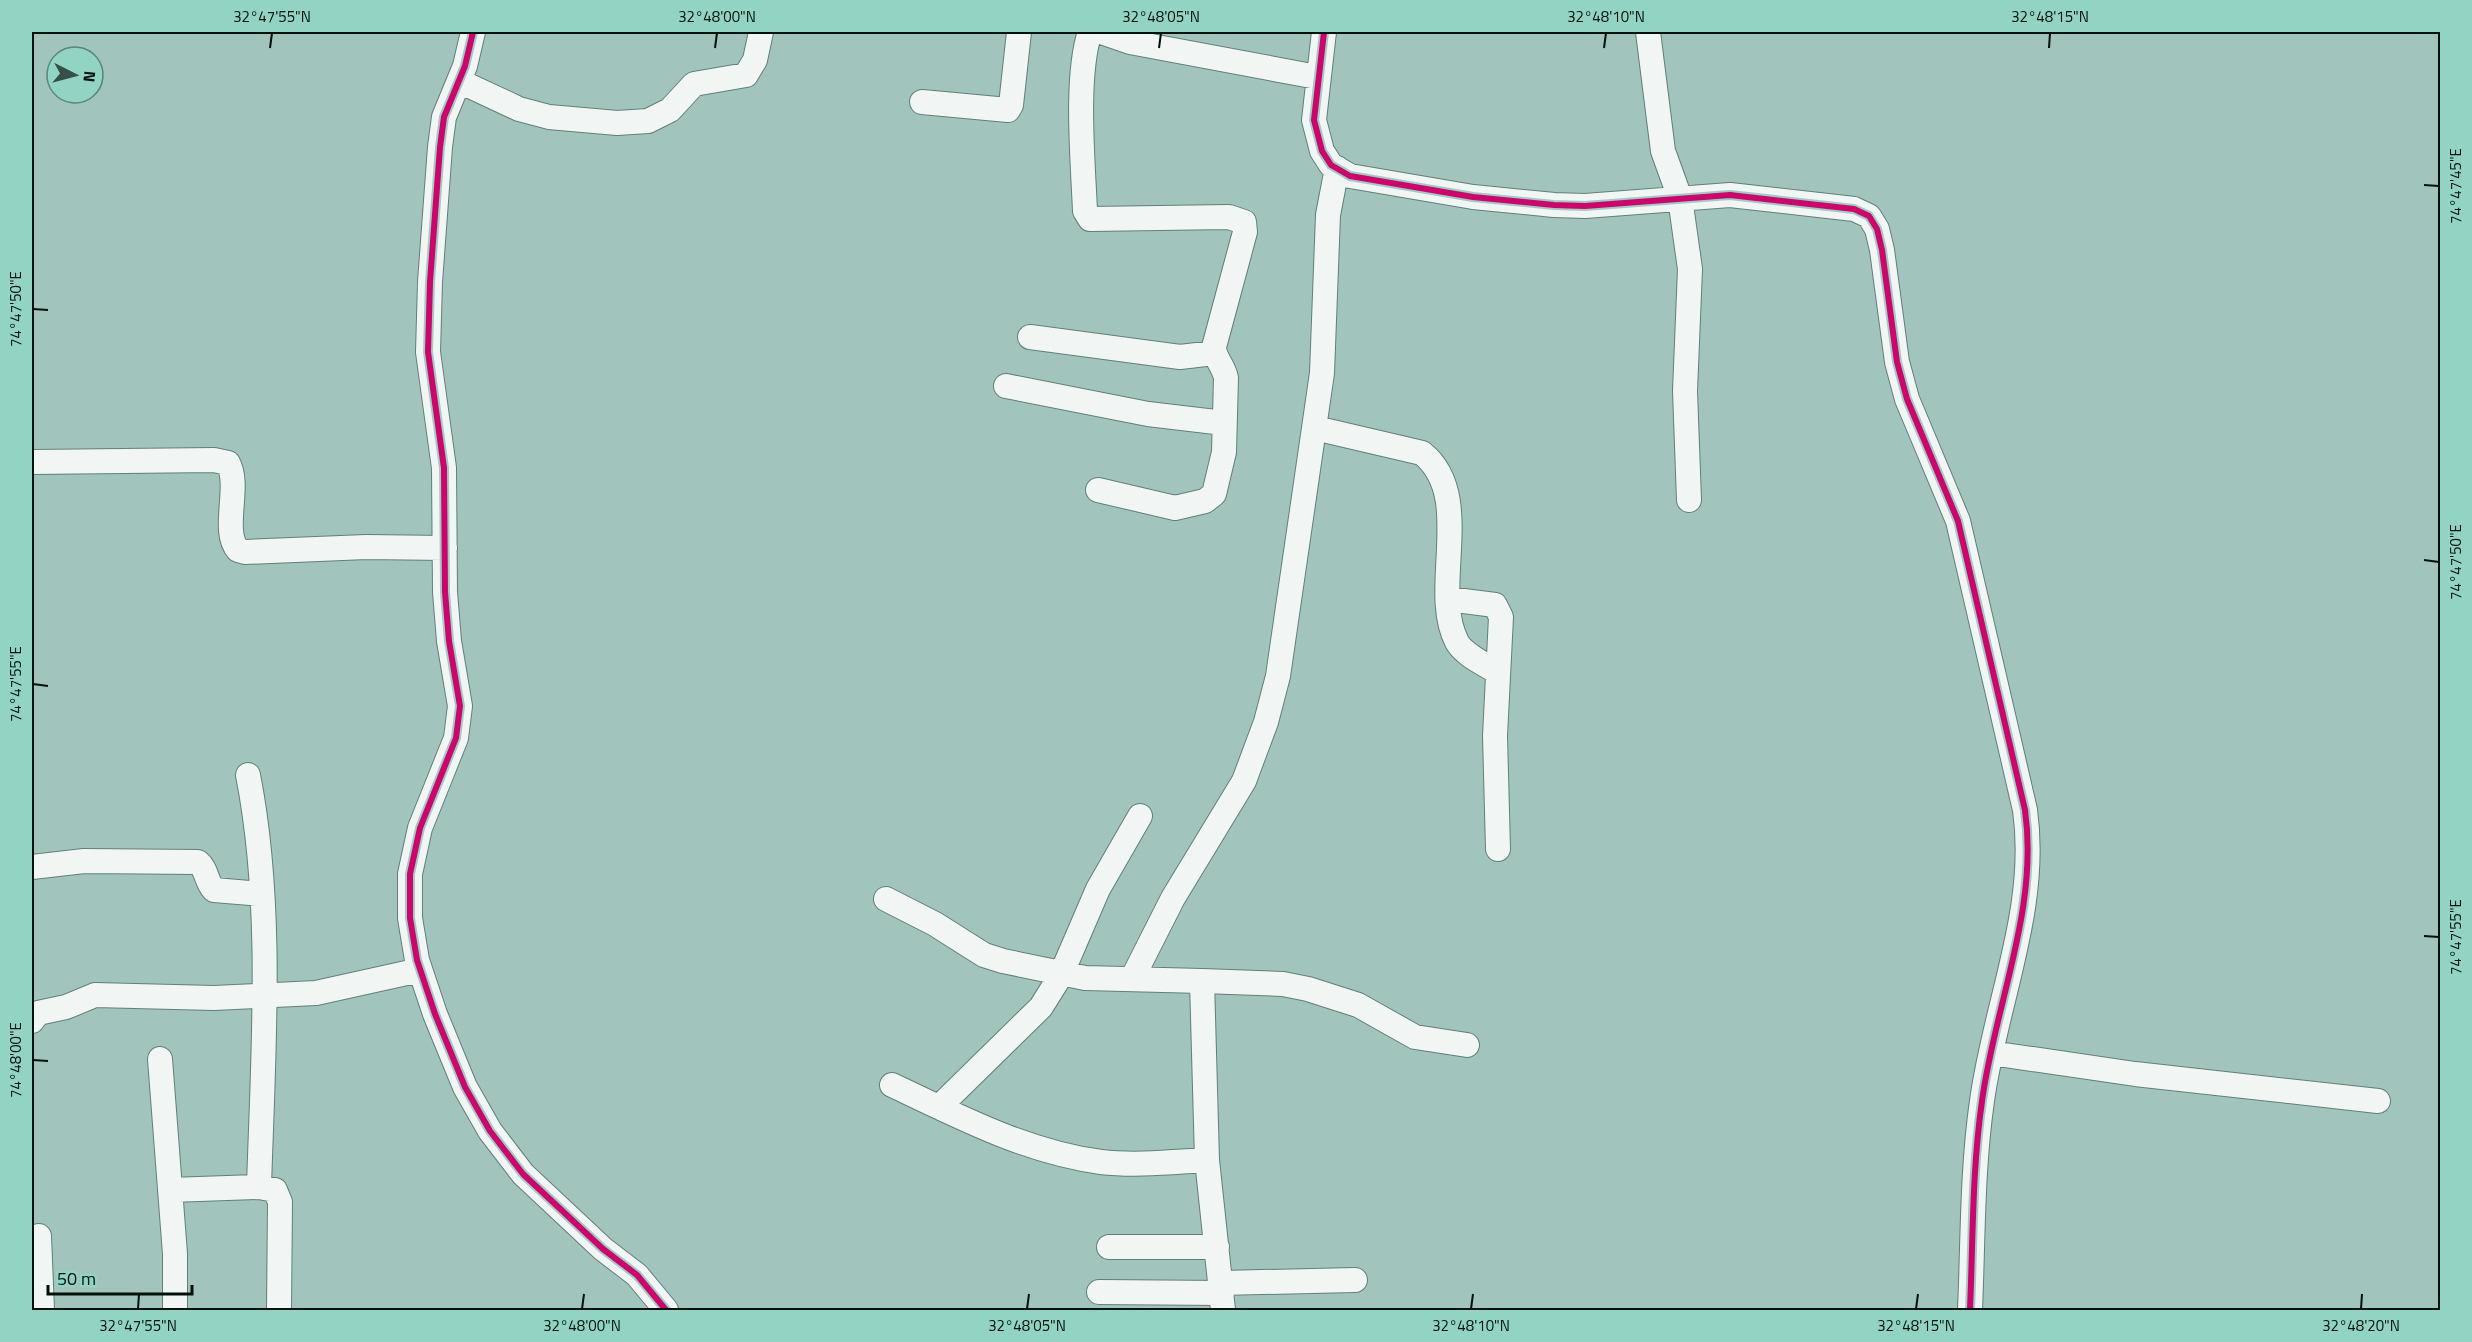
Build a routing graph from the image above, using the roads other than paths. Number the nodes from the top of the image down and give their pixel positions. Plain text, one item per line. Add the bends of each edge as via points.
1 (473, 32) edge
2 (761, 32) edge
3 (1019, 32) edge
4 (1090, 32) edge
5 (1101, 32) edge
6 (1324, 32) edge
7 (1647, 32) edge
8 (1303, 73) junction
9 (459, 81) junction
10 (922, 102) dead end
11 (1337, 168) junction
12 (1680, 198) junction
13 (1030, 337) dead end
14 (1214, 353) junction
15 (1006, 386) dead end
16 (1224, 423) junction
17 (1314, 428) junction
18 (32, 462) edge
19 (1098, 490) dead end
20 (1689, 500) dead end
21 (445, 548) junction
22 (1448, 599) junction
23 (1497, 672) junction
24 (248, 775) dead end
25 (1140, 816) dead end
26 (1498, 849) dead end
27 (32, 867) edge
28 (261, 894) junction
29 (886, 899) dead end
30 (420, 970) junction
31 (1061, 975) junction
32 (1133, 977) junction
33 (1202, 981) junction
34 (264, 996) junction
35 (32, 1021) edge
36 (1467, 1045) dead end
37 (1991, 1053) junction
38 (160, 1059) dead end
39 (892, 1085) dead end
40 (2378, 1101) dead end
41 (939, 1107) junction
42 (1207, 1160) junction
43 (260, 1187) junction
44 (170, 1190) junction
45 (39, 1236) dead end
46 (1109, 1247) dead end
47 (1217, 1247) junction
48 (1355, 1280) dead end
49 (1099, 1292) dead end
50 (1222, 1296) edge
51 (658, 1309) edge
52 (42, 1311) edge
53 (175, 1311) edge
54 (279, 1311) edge
55 (1970, 1311) edge

1 - 9 street
2 - 9 street via 755,60 746,75 694,84 670,110 648,122 549,117 519,109
3 - 10 street via 1008,110
4 - 14 street via 1082,115 1085,211 1090,219 1229,217 1244,222 1245,232
5 - 8 street via 1130,42
6 - 8 street
7 - 12 street via 1663,151
8 - 11 street via 1323,151
9 - 21 street via 444,117 429,293 428,352 444,468
11 - 12 street via 1350,176 1554,205
11 - 17 street via 1328,215 1323,364
12 - 20 street via 1690,269 1684,391
12 - 37 street via 1730,195 1854,209 1869,216 1877,230 1897,362 1907,399 1958,521 2029,840 2021,923
13 - 14 street via 1180,357
14 - 16 street via 1224,366 1226,378
15 - 16 street via 1148,414
16 - 19 street via 1220,479 1214,494 1205,501 1175,508
17 - 22 street via 1422,453 1435,463 1444,488 1451,532
17 - 32 street via 1278,676 1255,756 1244,782 1173,898
18 - 21 street via 228,463 232,476 232,539 238,550 245,552
21 - 30 street via 449,641 460,706 456,738 420,828 410,874 410,918
22 - 23 street via 1457,643
22 - 23 street via 1495,604 1500,610
23 - 26 street
24 - 28 street via 257,819
25 - 31 street via 1098,888
27 - 28 street via 84,861 198,861 214,890
28 - 34 street
29 - 31 street via 993,958
30 - 34 street via 316,993
30 - 51 street via 465,1087 490,1131 523,1174 603,1249 637,1275
31 - 32 street
31 - 41 street via 1041,1007
32 - 33 street
33 - 36 street via 1283,984 1308,989 1358,1005 1415,1037
33 - 42 street
34 - 35 street via 95,995 38,1013
34 - 43 street
37 - 40 street via 2135,1074
37 - 55 street via 1975,1169
38 - 44 street
39 - 41 street
41 - 42 street via 996,1134 1056,1154 1125,1163
42 - 47 street
43 - 44 street
43 - 54 street via 275,1190 280,1202
44 - 53 street
45 - 52 street
46 - 47 street
47 - 50 street
48 - 50 street
49 - 50 street

